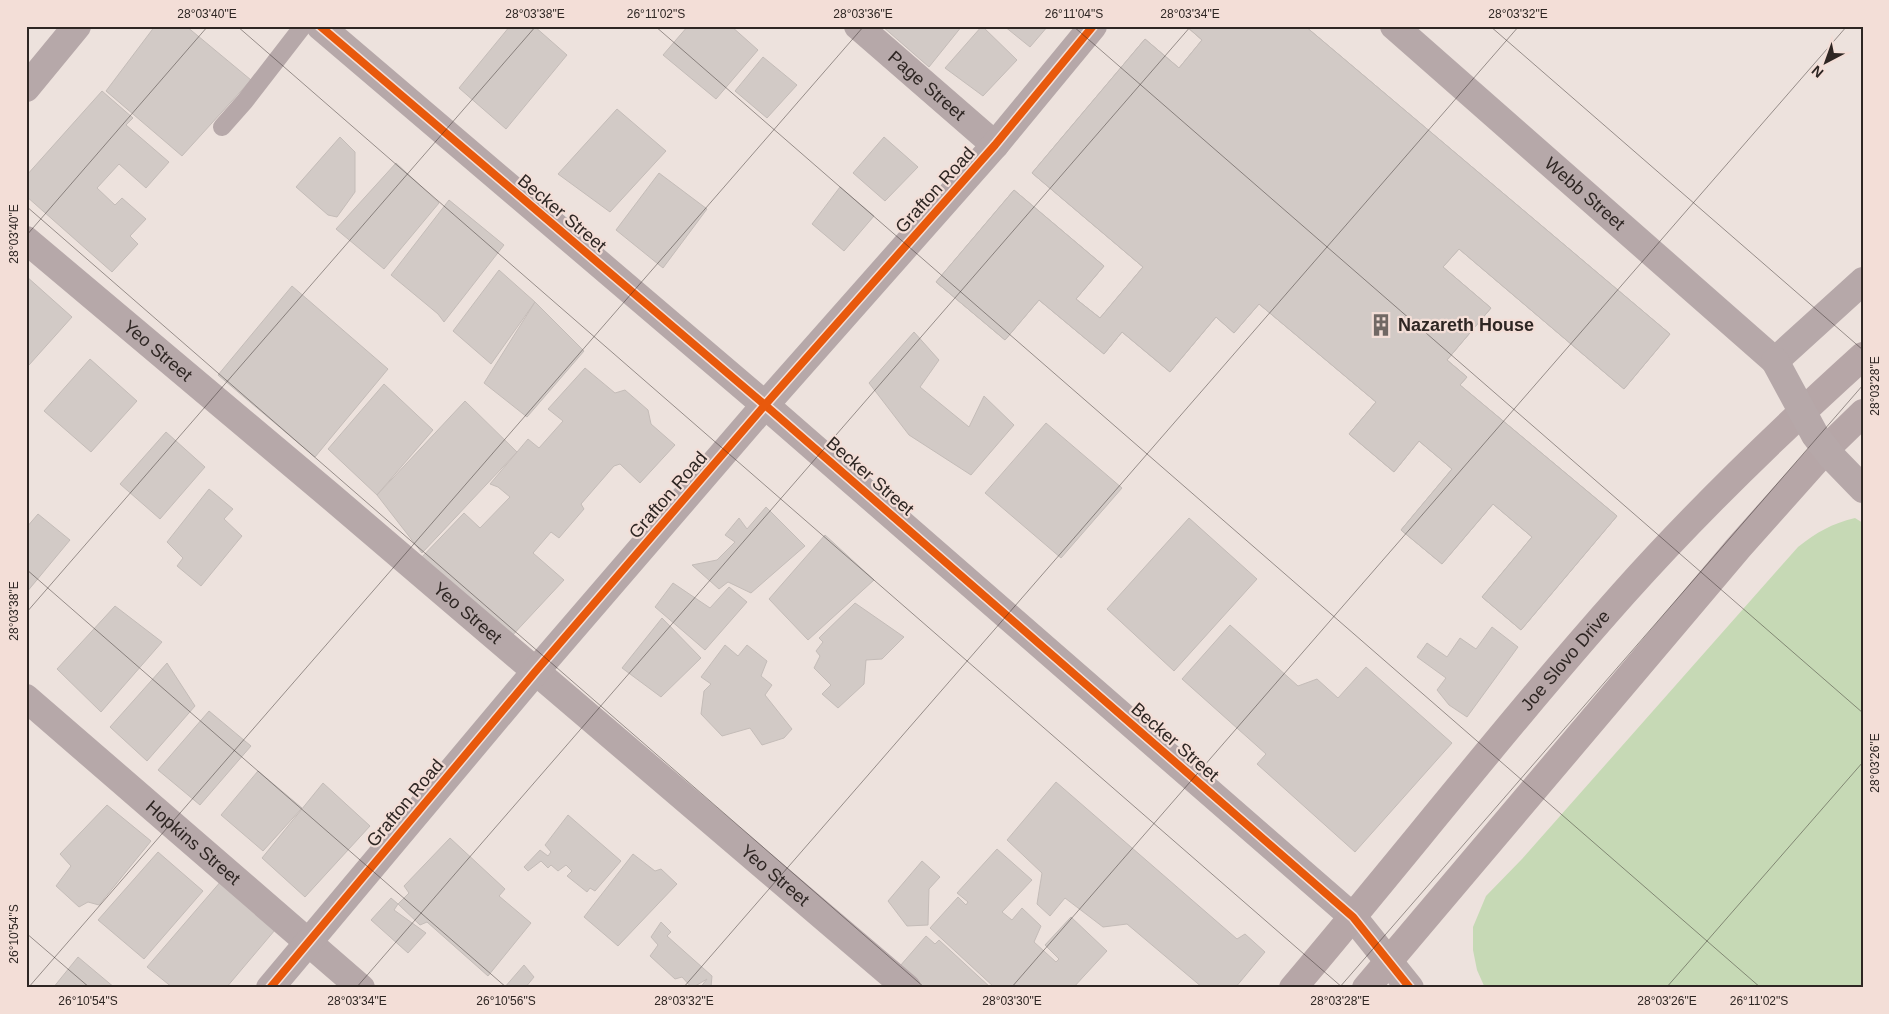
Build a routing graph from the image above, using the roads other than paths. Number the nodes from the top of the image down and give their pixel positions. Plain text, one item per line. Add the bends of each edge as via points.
1 (77, 26) edge
2 (303, 26) edge
3 (320, 26) edge
4 (858, 26) edge
5 (1093, 26) edge
6 (1394, 26) edge
7 (26, 88) edge
8 (222, 127) dead end
9 (995, 145) junction
10 (26, 240) edge
11 (1863, 281) edge
12 (1863, 356) edge
13 (1775, 361) junction
14 (765, 405) junction
15 (1863, 412) edge
16 (1863, 489) edge
17 (535, 672) junction
18 (26, 698) edge
19 (1353, 917) junction
20 (308, 943) junction
21 (1388, 961) junction
22 (270, 988) edge
23 (360, 988) edge
24 (907, 988) edge
25 (1293, 988) edge
26 (1366, 988) edge
27 (1410, 988) edge

1 - 7 street
2 - 8 lane
3 - 14 street, Becker Street
4 - 9 street, Page Street
5 - 9 street, Grafton Road
6 - 13 street, Webb Street
9 - 14 street, Grafton Road
10 - 17 street, Yeo Street
11 - 13 street
12 - 19 main road, Joe Slovo Drive via 1734,476 1623,594 1513,721
13 - 16 street, bridge via 1815,435
14 - 17 street, Grafton Road
14 - 19 street, Becker Street
15 - 21 main road via 1739,547
17 - 20 street, Grafton Road
17 - 24 street, Yeo Street
18 - 20 street, Hopkins Street
19 - 21 street, Becker Street
19 - 25 main road, Joe Slovo Drive
20 - 22 street, Grafton Road
20 - 23 street, Hopkins Street
21 - 26 main road
21 - 27 street, Becker Street

